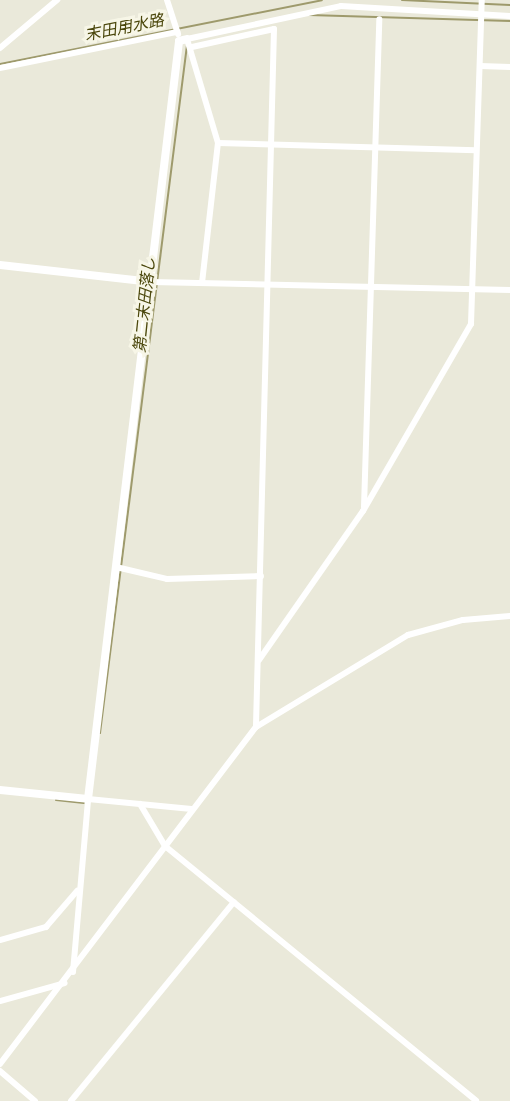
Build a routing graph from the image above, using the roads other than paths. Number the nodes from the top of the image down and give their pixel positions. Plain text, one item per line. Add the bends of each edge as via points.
1 (57, 0) edge
2 (167, 0) edge
3 (482, 0) edge
4 (481, 15) junction
5 (510, 16) edge
6 (379, 19) dead end
7 (184, 40) junction
8 (0, 48) edge
9 (480, 66) junction
10 (510, 67) edge
11 (0, 68) edge
12 (218, 143) junction
13 (271, 144) junction
14 (375, 148) junction
15 (476, 150) junction
16 (0, 266) edge
17 (152, 282) junction
18 (202, 283) junction
19 (265, 284) junction
20 (371, 287) junction
21 (472, 290) junction
22 (510, 290) edge
23 (363, 511) junction
24 (116, 567) junction
25 (261, 576) junction
26 (510, 616) edge
27 (258, 660) junction
28 (256, 727) junction
29 (0, 790) edge
30 (88, 799) junction
31 (140, 804) junction
32 (192, 809) junction
33 (165, 846) junction
34 (77, 891) junction
35 (234, 902) junction
36 (0, 940) edge
37 (72, 974) junction
38 (65, 983) junction
39 (0, 1001) edge
40 (0, 1064) edge
41 (0, 1071) edge
42 (35, 1101) edge
43 (72, 1101) edge
44 (476, 1101) edge

1 - 8 street
2 - 7 street
3 - 4 street
4 - 5 street
4 - 7 street via 341,6
4 - 9 street
6 - 14 street
7 - 11 street
7 - 12 street
7 - 13 street via 274,28
7 - 17 street
9 - 10 street
9 - 15 street
12 - 13 street
12 - 18 street
13 - 14 street
13 - 19 street
14 - 15 street
14 - 20 street
15 - 21 street
16 - 17 street
17 - 18 street
17 - 24 street
18 - 19 street
19 - 20 street
19 - 25 street
20 - 21 street
20 - 23 street
21 - 22 street
21 - 23 street via 471,324
23 - 27 street
24 - 25 street via 167,579
24 - 30 street
25 - 27 street
26 - 28 street via 463,620 408,635
27 - 28 street
28 - 32 street
29 - 30 street
30 - 31 street
30 - 34 street
31 - 32 street
31 - 33 street
32 - 33 street
33 - 35 street
33 - 37 street
34 - 36 street via 46,927
34 - 37 street
35 - 43 street
35 - 44 street
37 - 38 street
38 - 39 street
38 - 40 street
41 - 42 street

